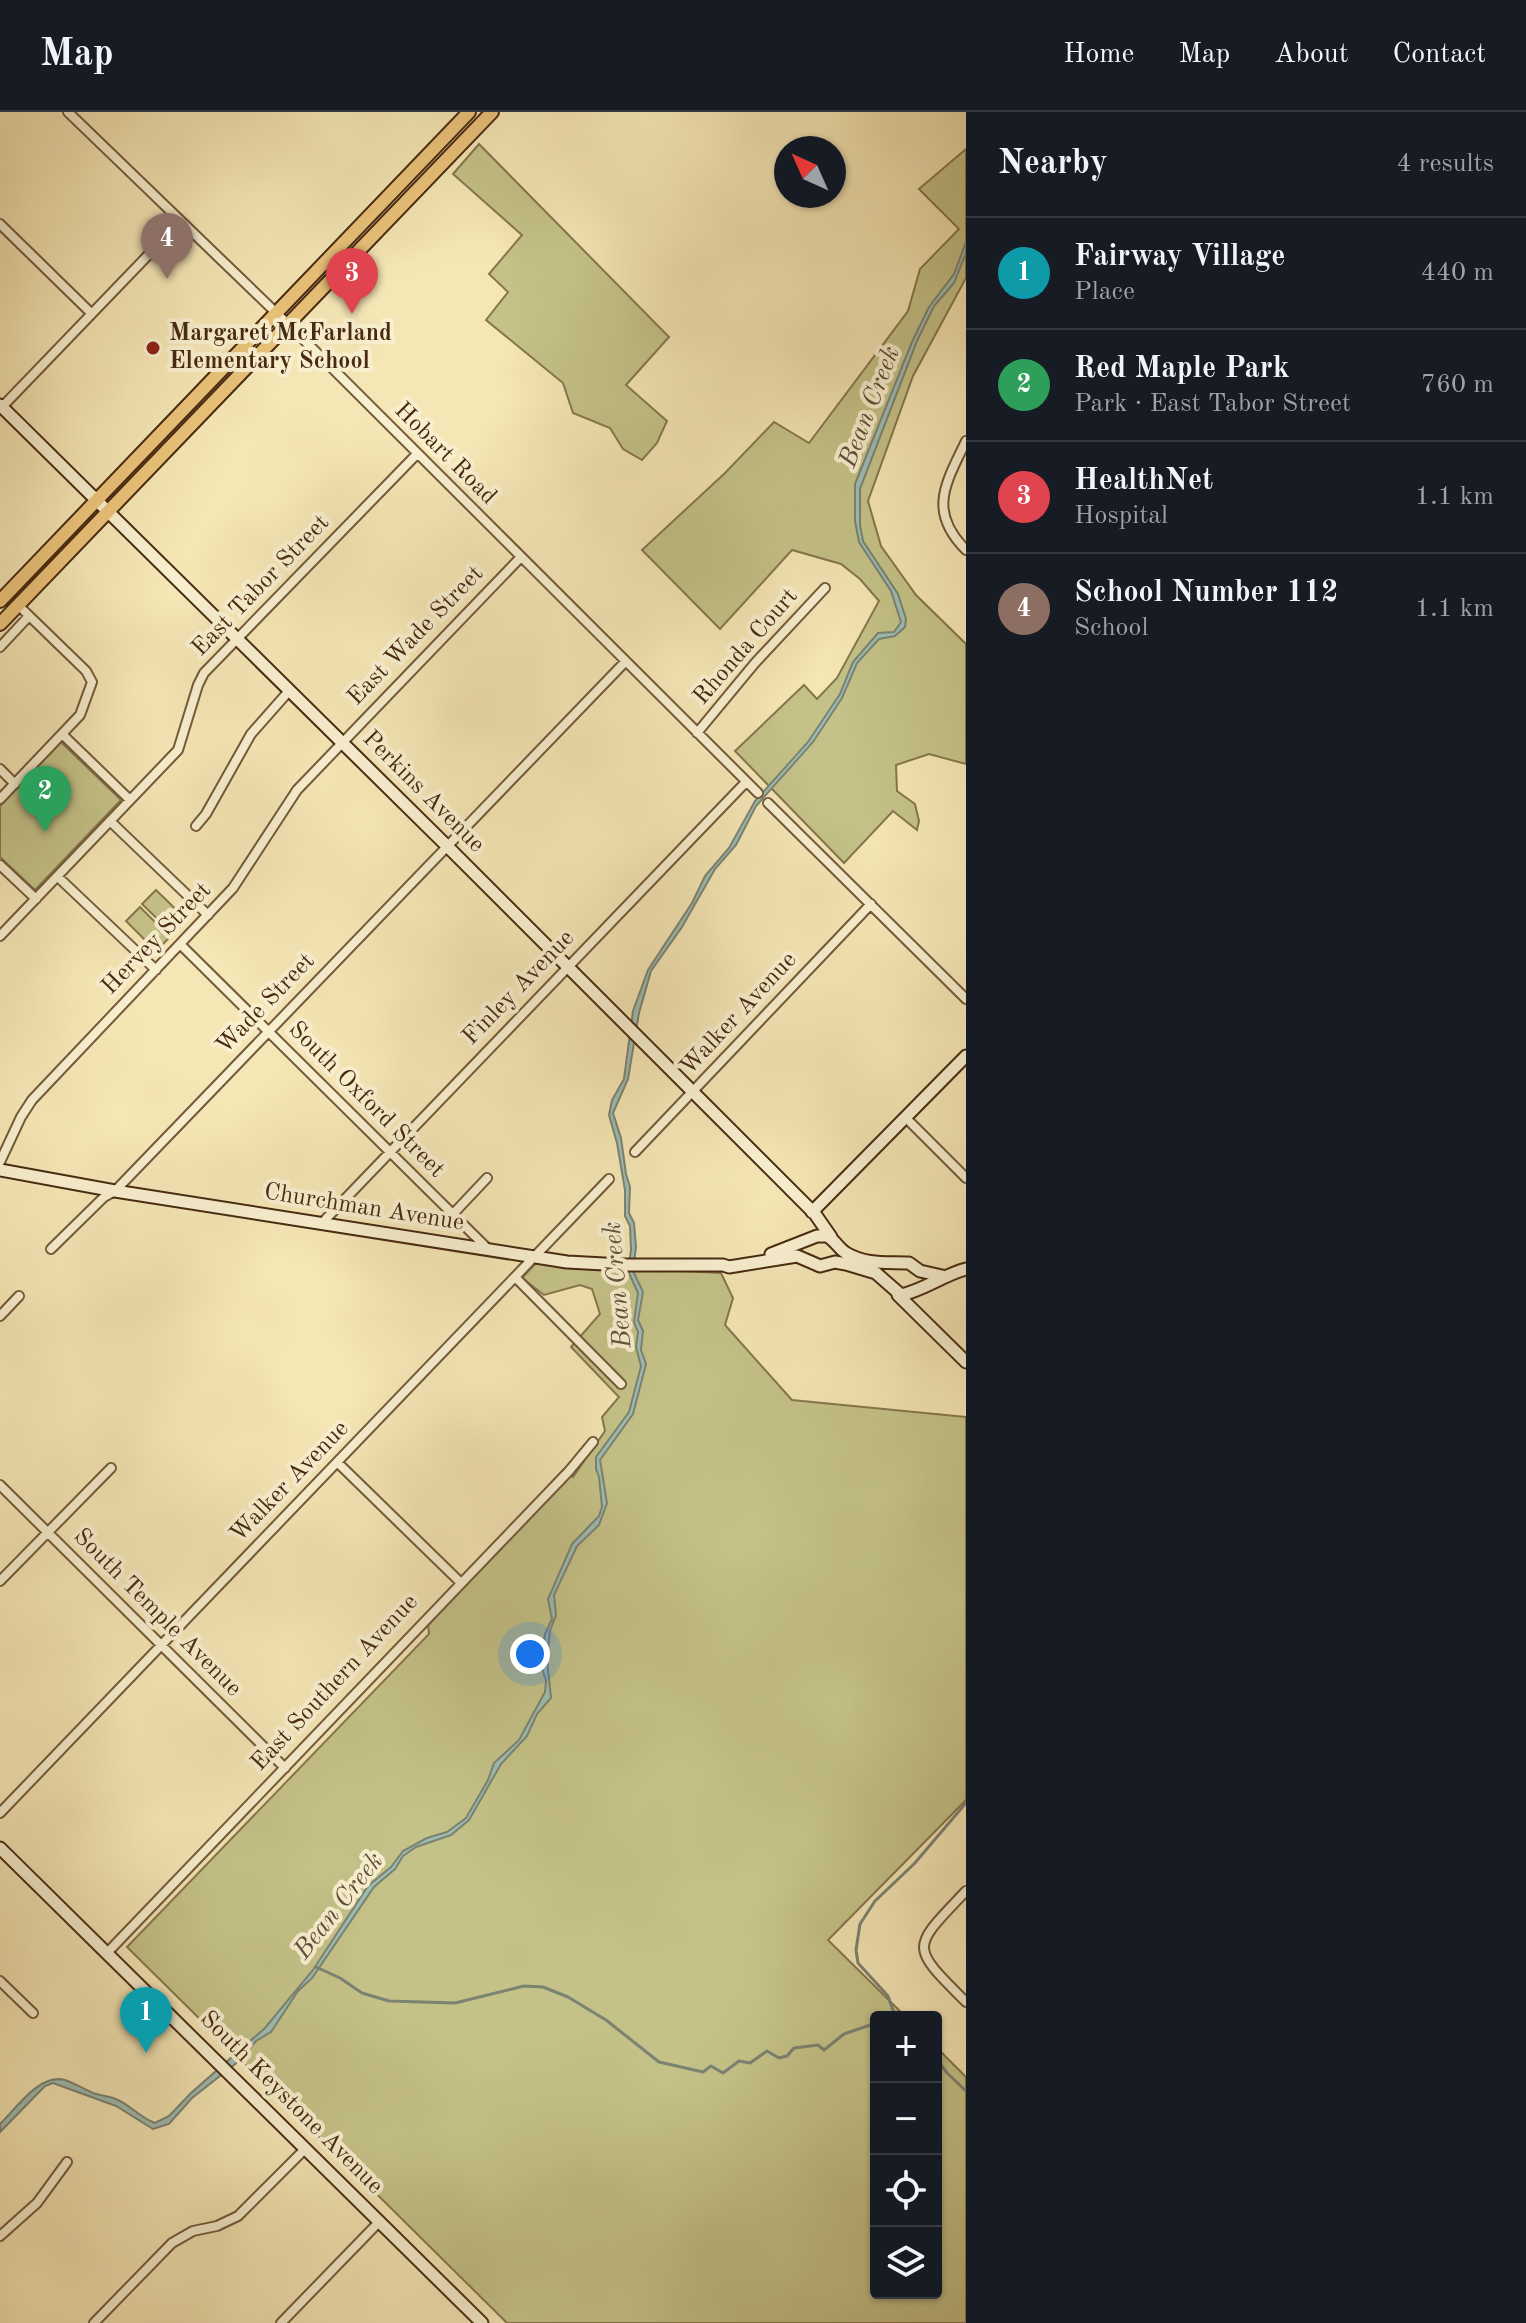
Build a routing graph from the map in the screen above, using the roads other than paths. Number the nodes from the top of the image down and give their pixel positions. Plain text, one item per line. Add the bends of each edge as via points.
1 (68, 112) edge
2 (469, 112) edge
3 (492, 112) edge
4 (180, 222) junction
5 (0, 224) edge
6 (91, 313) junction
7 (275, 313) junction
8 (286, 324) junction
9 (1, 406) edge
10 (966, 441) edge
11 (416, 455) junction
12 (97, 501) junction
13 (108, 512) junction
14 (966, 550) edge
15 (520, 558) junction
16 (825, 588) dead end
17 (0, 601) edge
18 (18, 605) junction
19 (29, 616) junction
20 (0, 624) edge
21 (237, 639) junction
22 (0, 647) edge
23 (625, 662) junction
24 (289, 691) junction
25 (697, 733) junction
26 (62, 734) junction
27 (342, 743) junction
28 (0, 769) edge
29 (746, 782) junction
30 (15, 784) junction
31 (758, 793) dead end
32 (0, 799) edge
33 (130, 800) junction
34 (768, 803) dead end
35 (110, 821) junction
36 (196, 826) dead end
37 (447, 846) junction
38 (0, 865) edge
39 (58, 877) junction
40 (36, 899) junction
41 (871, 904) junction
42 (208, 915) junction
43 (0, 936) edge
44 (180, 944) junction
45 (567, 967) junction
46 (156, 970) junction
47 (966, 999) edge
48 (268, 1031) junction
49 (966, 1056) edge
50 (694, 1091) junction
51 (906, 1118) junction
52 (390, 1152) junction
53 (635, 1152) dead end
54 (0, 1162) edge
55 (0, 1170) edge
56 (487, 1178) dead end
57 (966, 1178) edge
58 (609, 1179) dead end
59 (115, 1191) junction
60 (812, 1212) junction
61 (453, 1214) junction
62 (321, 1224) junction
63 (812, 1239) junction
64 (835, 1242) junction
65 (51, 1249) dead end
66 (489, 1250) junction
67 (535, 1257) junction
68 (812, 1261) junction
69 (835, 1262) junction
70 (723, 1265) junction
71 (916, 1269) junction
72 (966, 1269) edge
73 (942, 1276) junction
74 (515, 1277) junction
75 (917, 1290) junction
76 (898, 1295) junction
77 (19, 1296) dead end
78 (0, 1316) edge
79 (966, 1362) edge
80 (621, 1384) dead end
81 (593, 1442) dead end
82 (337, 1462) junction
83 (111, 1468) dead end
84 (0, 1485) edge
85 (48, 1532) junction
86 (0, 1581) edge
87 (460, 1582) junction
88 (160, 1646) junction
89 (285, 1768) junction
90 (0, 1813) edge
91 (0, 1848) edge
92 (966, 1891) edge
93 (107, 1953) junction
94 (0, 1981) edge
95 (966, 2002) edge
96 (33, 2013) dead end
97 (305, 2149) junction
98 (67, 2162) dead end
99 (379, 2222) junction
100 (0, 2236) edge
101 (474, 2321) edge
102 (94, 2323) edge
103 (281, 2323) edge

1 - 4 street, Hobart Road
2 - 7 main road
3 - 8 main road
4 - 6 street
4 - 7 street, Hobart Road
5 - 6 street
6 - 9 street
7 - 8 street, Hobart Road
7 - 12 main road
8 - 11 street, Hobart Road
8 - 13 main road
9 - 12 main road, Perkins Avenue
10 - 14 street via 944,488 943,510 952,534
11 - 15 street, Hobart Road
11 - 21 street, East Tabor Street
12 - 13 main road, Perkins Avenue
12 - 17 main road
13 - 18 main road
13 - 21 main road, Perkins Avenue
15 - 23 street, Hobart Road
15 - 27 street, East Wade Street
16 - 25 street, Rhonda Court
18 - 19 street
18 - 20 main road
19 - 22 street
19 - 26 street via 92,682 84,709
21 - 24 main road, Perkins Avenue
21 - 33 street, East Tabor Street via 199,681 178,750
23 - 25 street, Hobart Road
23 - 37 street, Wade Street
24 - 27 main road, Perkins Avenue
24 - 36 street via 251,734
25 - 29 street, Hobart Road
26 - 30 street
26 - 33 street
27 - 37 main road, Perkins Avenue
27 - 42 street, Hervey Street via 287,802 238,881
28 - 30 street
29 - 31 street, Hobart Road
29 - 45 street, Finley Avenue
30 - 32 street
33 - 35 street, East Tabor Street
34 - 41 street
35 - 39 street, East Tabor Street
35 - 42 street
37 - 45 main road, Perkins Avenue
37 - 48 street, Wade Street
38 - 40 street
39 - 40 street, East Tabor Street
39 - 46 street
40 - 43 street, East Tabor Street
41 - 47 street
41 - 50 street, Walker Avenue
42 - 44 street, Hervey Street
44 - 46 street, Hervey Street
44 - 48 street, South Oxford Street
45 - 50 main road, Perkins Avenue
45 - 52 street, Finley Avenue
46 - 54 street, Hervey Street via 32,1100
48 - 52 street, South Oxford Street
48 - 59 street, Wade Street
49 - 51 main road
50 - 53 street, Walker Avenue
50 - 60 main road, Perkins Avenue
51 - 57 street
51 - 60 main road
52 - 61 street, South Oxford Street
52 - 62 street, Finley Avenue
55 - 59 main road, Churchman Avenue
56 - 61 street
58 - 67 street, Walker Avenue
59 - 62 main road, Churchman Avenue
59 - 65 street, Wade Street
60 - 63 main road
60 - 64 main road, Perkins Avenue
61 - 66 street, South Oxford Street
62 - 66 main road, Churchman Avenue
63 - 64 main road, Churchman Avenue via 822,1235
63 - 68 main road via 807,1251
63 - 70 main road, Churchman Avenue
64 - 69 main road
64 - 71 main road, Churchman Avenue via 863,1260 906,1262
66 - 67 main road, Churchman Avenue
67 - 70 main road, Churchman Avenue via 623,1265
67 - 74 street, Walker Avenue
68 - 69 main road, Churchman Avenue via 820,1266
68 - 70 main road, Churchman Avenue via 797,1256
69 - 76 main road, Churchman Avenue via 876,1273
71 - 73 main road, Churchman Avenue
71 - 75 main road
72 - 73 main road
73 - 75 main road
74 - 80 street
74 - 82 street, Walker Avenue
75 - 76 main road
76 - 79 main road, Churchman Avenue
77 - 78 street
81 - 87 street, East Southern Avenue
82 - 87 street
82 - 88 street, Walker Avenue
83 - 85 street
84 - 85 street, South Temple Avenue
85 - 86 street
85 - 88 street, South Temple Avenue
87 - 89 street, East Southern Avenue
88 - 89 street, South Temple Avenue
88 - 90 street, Walker Avenue
89 - 93 street, East Southern Avenue
91 - 93 main road, South Keystone Avenue
92 - 95 street via 931,1928 924,1946 928,1964
93 - 97 main road, South Keystone Avenue
94 - 96 street
97 - 99 main road, South Keystone Avenue
97 - 102 street via 238,2216 172,2243
98 - 100 street via 37,2203
99 - 101 main road, South Keystone Avenue
99 - 103 street

